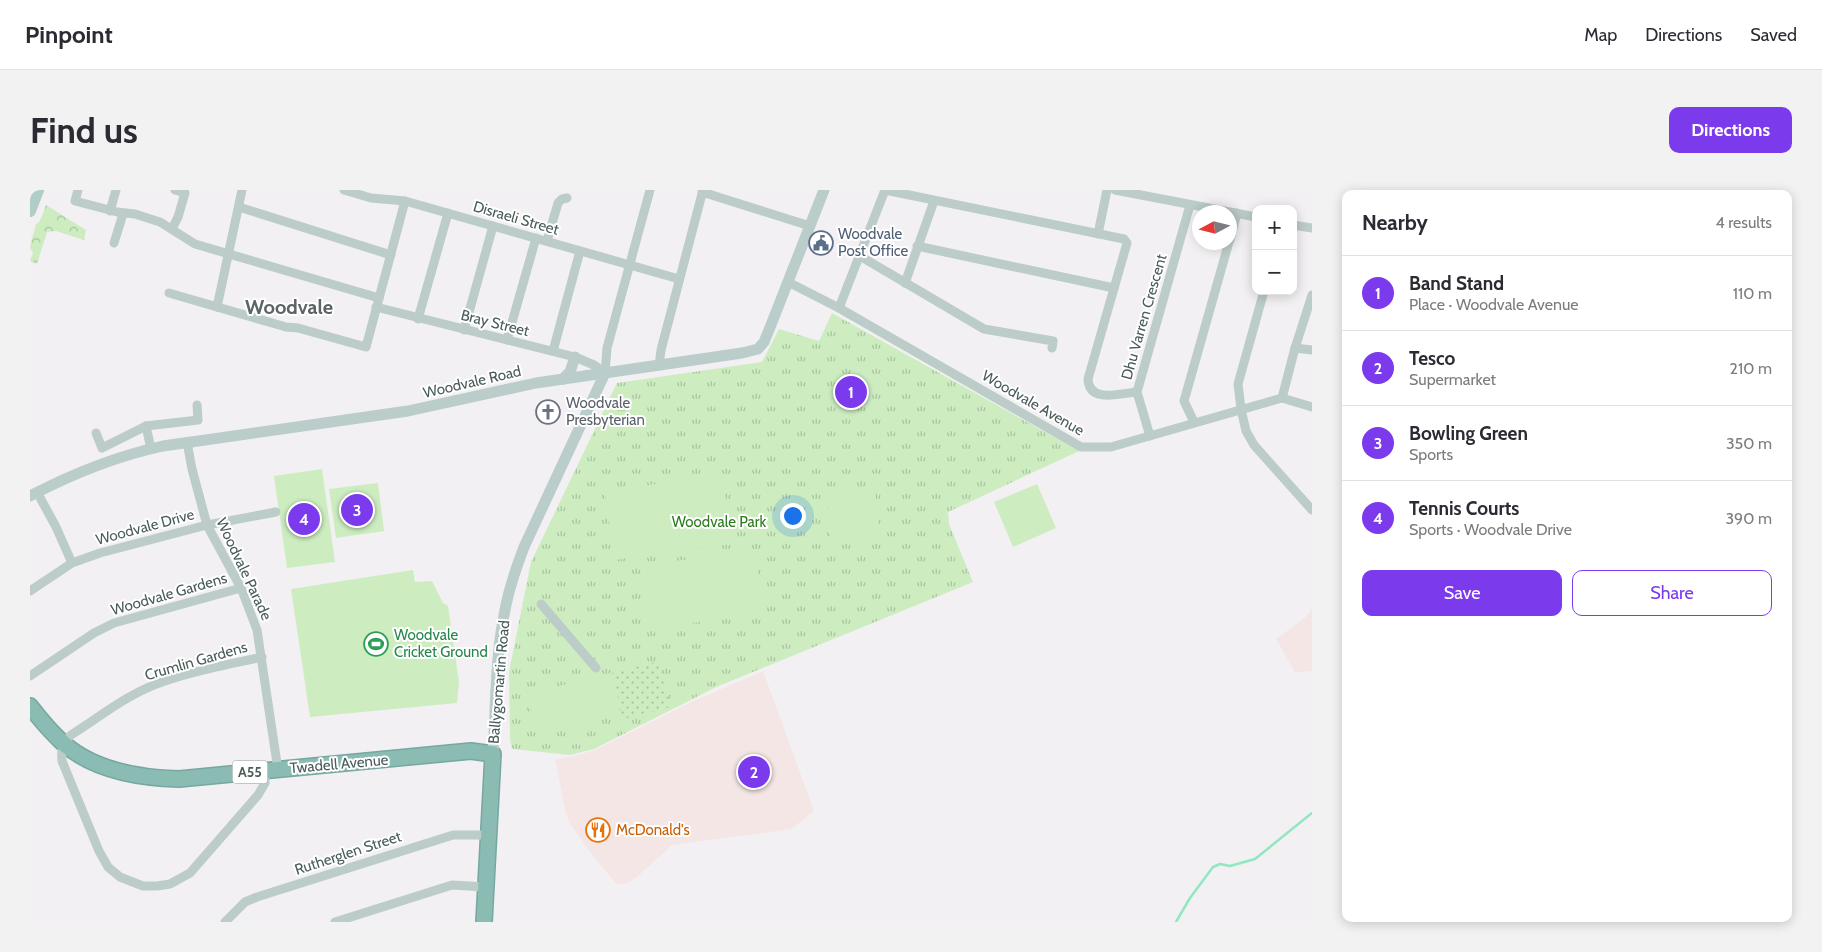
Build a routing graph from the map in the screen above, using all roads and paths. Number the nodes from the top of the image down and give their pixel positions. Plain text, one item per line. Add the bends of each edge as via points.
1 (38, 190) edge
2 (78, 190) edge
3 (116, 190) edge
4 (175, 190) edge
5 (242, 190) edge
6 (344, 190) edge
7 (650, 190) edge
8 (824, 190) edge
9 (885, 190) edge
10 (1107, 190) edge
11 (1115, 190) edge
12 (703, 191) edge
13 (918, 194) edge
14 (567, 198) dead end
15 (405, 201) junction
16 (934, 201) junction
17 (1190, 205) joint
18 (239, 206) junction
19 (30, 211) edge
20 (110, 211) junction
21 (448, 213) junction
22 (1237, 213) edge
23 (123, 214) junction
24 (1252, 216) edge
25 (493, 226) junction
26 (810, 226) junction
27 (1297, 226) edge
28 (1312, 228) edge
29 (172, 229) junction
30 (1098, 234) junction
31 (536, 238) junction
32 (547, 241) junction
33 (114, 243) dead end
34 (917, 246) junction
35 (1226, 250) edge
36 (580, 251) junction
37 (229, 254) junction
38 (391, 255) junction
39 (860, 256) junction
40 (629, 265) junction
41 (679, 280) junction
42 (788, 282) junction
43 (905, 283) junction
44 (1114, 288) junction
45 (169, 293) dead end
46 (1263, 295) edge
47 (1312, 295) edge
48 (378, 303) junction
49 (218, 307) junction
50 (839, 308) junction
51 (418, 319) junction
52 (464, 330) junction
53 (507, 340) junction
54 (1052, 348) dead end
55 (1295, 348) junction
56 (1312, 350) edge
57 (552, 351) junction
58 (575, 357) junction
59 (659, 366) junction
60 (605, 373) junction
61 (563, 379) junction
62 (1137, 392) junction
63 (1282, 398) junction
64 (197, 405) dead end
65 (1312, 407) edge
66 (1240, 409) junction
67 (1194, 422) junction
68 (146, 426) junction
69 (96, 433) dead end
70 (1150, 436) junction
71 (186, 442) junction
72 (151, 449) junction
73 (33, 494) edge
74 (1312, 510) edge
75 (276, 512) dead end
76 (207, 524) junction
77 (72, 563) junction
78 (241, 588) junction
79 (30, 591) edge
80 (541, 604) dead end
81 (262, 657) junction
82 (596, 668) dead end
83 (30, 676) edge
84 (30, 706) edge
85 (63, 743) junction
86 (493, 754) junction
87 (272, 770) junction
88 (488, 835) junction
89 (485, 887) junction
90 (225, 922) edge
91 (335, 922) edge
92 (484, 922) edge

1 - 19 main road
2 - 20 street, Bray Street via 75,201
3 - 20 street
4 - 29 street via 185,193
5 - 18 street
6 - 15 street, Disraeli Street via 371,198
7 - 40 street
8 - 26 main road, Woodvale Road
9 - 13 street
9 - 39 street
10 - 30 street
11 - 17 street
12 - 26 street
12 - 41 street
13 - 16 street
14 - 32 street via 558,203
15 - 21 street, Disraeli Street
15 - 38 street
16 - 30 street
16 - 34 street
17 - 62 street, Dhu Varren Crescent
18 - 37 street
18 - 38 street
20 - 23 street, Bray Street
21 - 25 street, Disraeli Street
21 - 51 street
22 - 24 street
23 - 29 street, Bray Street via 146,217
23 - 33 street
25 - 31 street, Disraeli Street
25 - 52 street
26 - 42 main road, Woodvale Road
27 - 28 street
29 - 37 street, Bray Street via 190,242
30 - 44 street via 1124,239 1127,243
31 - 32 street, Disraeli Street
31 - 53 street
32 - 36 street, Disraeli Street
34 - 43 street
34 - 44 street
35 - 67 street via 1184,402
36 - 40 street, Disraeli Street
36 - 57 street
37 - 48 street, Bray Street
37 - 49 street
38 - 48 street
39 - 43 street
39 - 50 street
40 - 41 street, Disraeli Street
40 - 60 street via 606,354
41 - 59 street
42 - 50 street, Woodvale Avenue
42 - 59 main road, Woodvale Road via 758,350
43 - 54 street via 984,329 1053,341
44 - 62 street via 1088,386 1099,394
45 - 49 street
46 - 66 street via 1238,384
47 - 55 street
48 - 49 street via 366,347
48 - 51 street, Bray Street
50 - 70 street, Woodvale Avenue via 1081,447 1111,447
51 - 52 street, Bray Street
52 - 53 street, Bray Street
53 - 57 street, Bray Street
55 - 56 street
55 - 63 street
57 - 58 street, Bray Street
58 - 60 street, Bray Street
58 - 61 main road via 570,372
59 - 60 main road, Woodvale Road
60 - 61 main road, Woodvale Road
60 - 86 main road, Ballygomartin Road via 513,577 500,645
61 - 71 main road, Woodvale Road via 408,411
62 - 70 street, Dhu Varren Crescent
63 - 65 street
63 - 66 street, Woodvale Avenue
64 - 68 street via 198,420
66 - 67 street, Woodvale Avenue
66 - 74 street via 1254,445
67 - 70 street, Woodvale Avenue
68 - 69 street via 102,448
68 - 72 street
71 - 72 main road, Woodvale Road
71 - 76 street, Woodvale Parade
72 - 73 main road, Woodvale Road via 102,464
73 - 77 street via 56,527
75 - 76 street, Woodvale Drive
76 - 77 street, Woodvale Drive
76 - 78 street, Woodvale Parade
77 - 79 street, Woodvale Drive
78 - 81 street, Woodvale Parade via 257,630
78 - 83 street, Woodvale Gardens via 114,622
80 - 82 street
81 - 85 street, Crumlin Gardens via 199,671 154,686 105,712
81 - 87 street, Woodvale Parade
84 - 85 highway, Twadell Avenue / A55
85 - 87 highway, Twadell Avenue / A55 via 105,767 158,778
85 - 87 street via 62,761 99,851 108,867 120,877 143,886 170,884 190,873 258,795
86 - 87 highway, Twadell Avenue / A55 via 471,751
86 - 88 highway, Ballygomartin Road
88 - 89 highway, Ballygomartin Road
88 - 90 street, Rutherglen Street via 452,835 266,894 245,902
89 - 91 street via 452,885
89 - 92 highway, Ballygomartin Road

